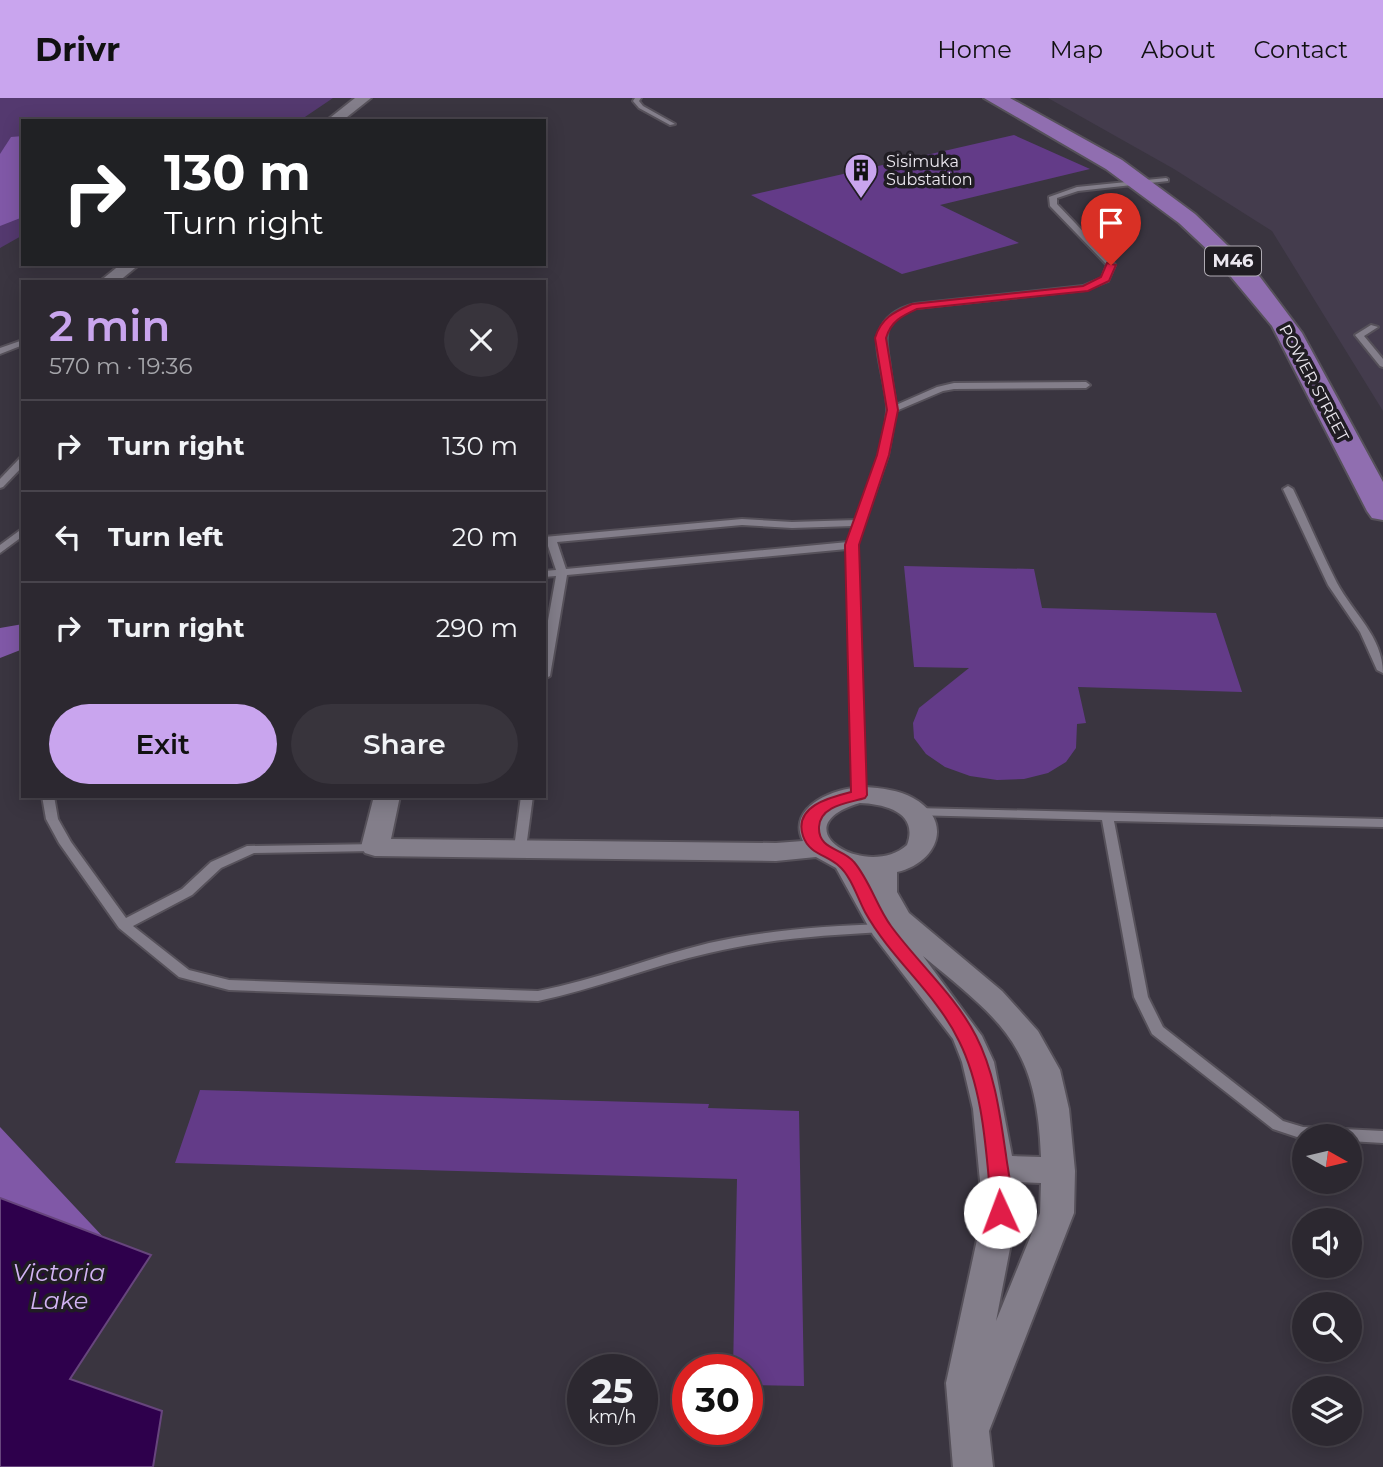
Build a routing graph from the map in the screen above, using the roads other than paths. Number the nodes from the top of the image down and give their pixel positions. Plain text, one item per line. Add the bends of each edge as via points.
1 (364, 98) edge
2 (638, 98) edge
3 (994, 98) edge
4 (1018, 98) edge
5 (336, 119) edge
6 (672, 124) dead end
7 (1154, 181) junction
8 (1243, 258) junction
9 (129, 266) edge
10 (110, 280) edge
11 (1374, 327) dead end
12 (21, 343) edge
13 (0, 351) edge
14 (1326, 355) dead end
15 (1383, 364) edge
16 (1086, 384) dead end
17 (892, 410) junction
18 (21, 462) edge
19 (1371, 466) edge
20 (0, 485) edge
21 (1288, 489) dead end
22 (1383, 511) edge
23 (858, 523) junction
24 (21, 533) edge
25 (548, 539) edge
26 (852, 545) junction
27 (0, 550) edge
28 (562, 573) junction
29 (546, 574) edge
30 (546, 665) edge
31 (1383, 670) edge
32 (859, 795) junction
33 (48, 798) edge
34 (386, 798) edge
35 (527, 798) edge
36 (915, 812) junction
37 (1107, 816) junction
38 (1383, 823) edge
39 (374, 847) junction
40 (520, 848) junction
41 (833, 855) junction
42 (884, 866) junction
43 (124, 925) junction
44 (895, 928) junction
45 (1383, 1136) edge
46 (997, 1168) junction
47 (1058, 1171) junction
48 (972, 1449) edge

1 - 5 street
2 - 6 lane via 641,107
3 - 7 main road, POWER STREET / M46
4 - 7 main road, POWER STREET / M46 via 1076,126
7 - 8 main road, POWER STREET / M46 via 1191,221
7 - 17 lane via 1077,189 1053,197 1054,204 1111,265 1097,284 1066,292 915,306 894,316 881,338
8 - 14 main road, POWER STREET / M46 via 1307,321
8 - 19 main road, POWER STREET / M46
9 - 10 street
11 - 15 lane via 1359,335
12 - 13 lane
16 - 17 lane via 954,386
17 - 23 lane via 883,455
18 - 20 lane
19 - 22 main road, POWER STREET / M46
21 - 31 lane via 1333,585 1365,632
23 - 25 lane via 732,523
23 - 26 lane
24 - 27 lane
25 - 28 lane
26 - 28 lane
26 - 32 lane
28 - 29 lane
28 - 30 lane
32 - 36 street via 890,798
32 - 41 street via 834,801 816,813 811,824 812,836
33 - 43 lane via 52,819 65,843
34 - 39 street
35 - 40 lane
36 - 37 lane
36 - 42 street via 926,834 923,845 914,855
37 - 38 lane
37 - 45 lane via 1139,985 1157,1030 1278,1125 1303,1133
39 - 40 street
39 - 43 lane via 243,851 216,865 187,892
40 - 41 street
41 - 42 street
41 - 44 street
42 - 44 street via 882,893
43 - 44 lane via 184,974 208,981 263,988 538,996 577,990 708,948 780,936
44 - 46 street via 967,1036 989,1109
44 - 47 street via 967,977 1018,1026 1038,1056 1052,1107
46 - 47 street
46 - 48 street via 1000,1212 965,1383
47 - 48 street via 1057,1213 997,1359

